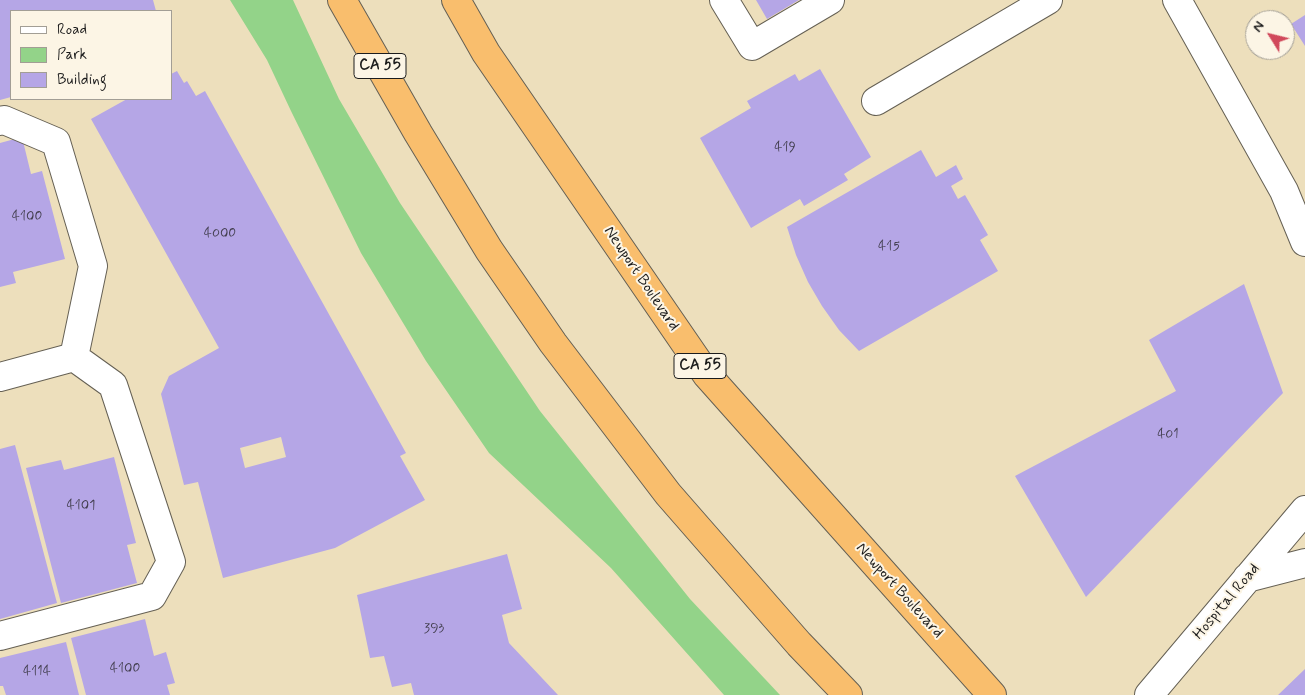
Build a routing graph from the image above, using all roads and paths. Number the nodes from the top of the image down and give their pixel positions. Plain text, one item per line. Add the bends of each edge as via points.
1 (342, 0) edge
2 (456, 0) edge
3 (724, 0) edge
4 (830, 0) edge
5 (1048, 0) edge
6 (1177, 0) edge
7 (876, 101) dead end
8 (0, 121) edge
9 (1305, 242) edge
10 (74, 357) junction
11 (0, 377) edge
12 (1305, 510) edge
13 (1305, 564) edge
14 (1247, 578) junction
15 (0, 636) edge
16 (848, 695) edge
17 (992, 695) edge
18 (1149, 695) edge

1 - 16 highway, CA 55 via 489,250 553,343 668,494
2 - 17 highway, Newport Boulevard / CA 55 via 486,52 707,375
3 - 4 street via 752,46
5 - 7 street
6 - 9 street via 1284,191
8 - 10 street via 56,142 93,266
10 - 11 street
10 - 15 street via 113,385 171,562 152,596
12 - 14 street, Hospital Road
13 - 14 street
14 - 18 street, Hospital Road

